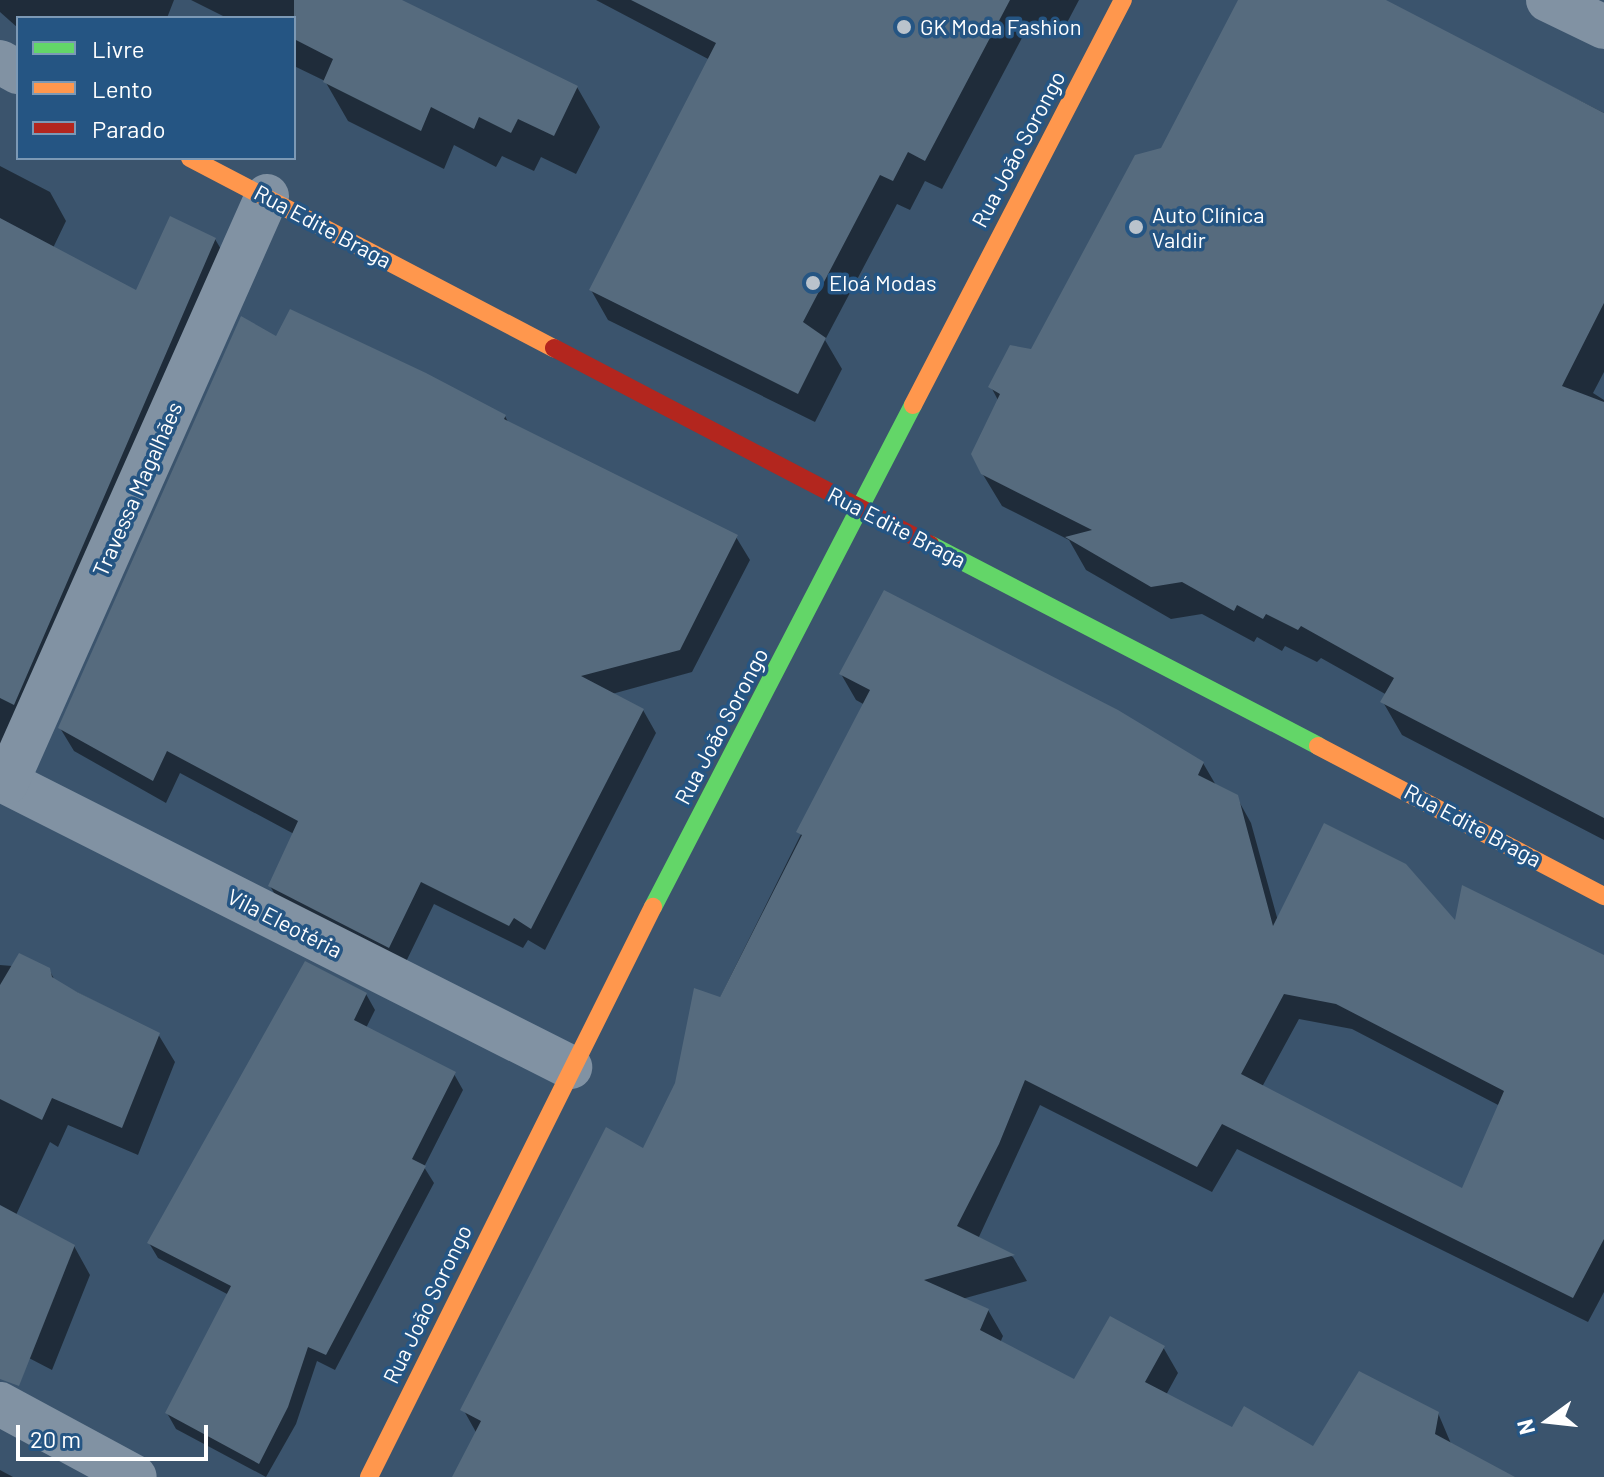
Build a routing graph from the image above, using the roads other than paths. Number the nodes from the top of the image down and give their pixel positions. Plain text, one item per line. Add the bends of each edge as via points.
1 (1123, 0) edge
2 (1548, 0) edge
3 (1604, 27) edge
4 (194, 160) edge
5 (267, 196) junction
6 (862, 509) junction
7 (3, 780) edge
8 (1604, 896) edge
9 (570, 1067) junction
10 (0, 1404) edge
11 (135, 1477) edge
12 (369, 1477) edge

1 - 6 street, Rua João Sorongo
2 - 3 street
4 - 5 street, Rua Edite Braga
5 - 6 street, Rua Edite Braga
5 - 7 street, Travessa Magalhães
6 - 8 street, Rua Edite Braga
6 - 9 street, Rua João Sorongo
7 - 9 street, Vila Eleotéria
9 - 12 street, Rua João Sorongo
10 - 11 street

